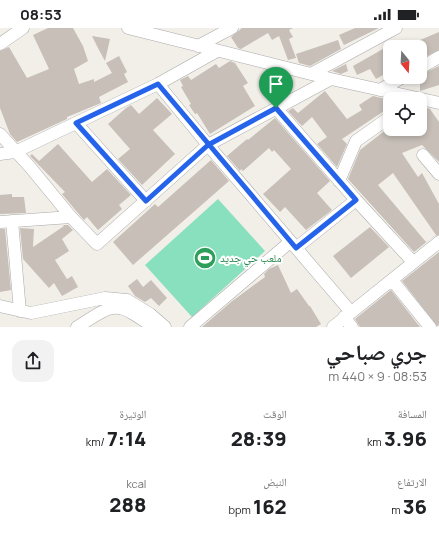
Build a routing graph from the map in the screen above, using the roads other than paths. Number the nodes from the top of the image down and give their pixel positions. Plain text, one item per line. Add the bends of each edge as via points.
1 (23, 28) edge
2 (128, 28) edge
3 (232, 28) edge
4 (396, 28) edge
5 (0, 44) edge
6 (198, 46) junction
7 (217, 51) junction
8 (439, 57) edge
9 (427, 64) edge
10 (310, 74) junction
11 (331, 79) junction
12 (158, 84) junction
13 (391, 84) edge
14 (380, 90) junction
15 (388, 92) edge
16 (427, 100) edge
17 (439, 102) edge
18 (276, 108) junction
19 (383, 122) edge
20 (76, 123) junction
21 (0, 134) edge
22 (208, 145) junction
23 (15, 152) junction
24 (0, 154) edge
25 (422, 155) dead end
26 (439, 174) edge
27 (339, 181) junction
28 (356, 200) junction
29 (146, 201) junction
30 (71, 218) junction
31 (6, 222) edge
32 (439, 242) edge
33 (293, 245) junction
34 (413, 262) junction
35 (392, 280) junction
36 (0, 306) edge
37 (20, 311) junction
38 (347, 314) junction
39 (76, 327) edge
40 (153, 327) edge
41 (165, 327) edge
42 (190, 327) edge
43 (332, 327) edge
44 (352, 327) edge
45 (430, 327) edge

1 - 5 street
2 - 6 street
3 - 6 street
4 - 10 street
6 - 7 street
7 - 10 street
7 - 12 street
8 - 9 street
10 - 11 street
11 - 14 street
11 - 18 street
12 - 20 street
12 - 22 street
13 - 14 street
14 - 15 street
16 - 17 street
18 - 22 street
18 - 27 street
19 - 27 street via 356,141
20 - 23 street
20 - 29 street
21 - 23 street
22 - 29 street
22 - 33 street
23 - 24 street
23 - 30 street
25 - 26 street
27 - 28 street
28 - 33 street
28 - 34 street
29 - 30 street via 97,244
30 - 31 street
31 - 37 street
32 - 34 street
33 - 38 street
33 - 42 street
34 - 35 street
35 - 38 street
35 - 45 street
36 - 37 street
37 - 41 street via 31,313 105,298 127,300
38 - 43 street
38 - 44 street
39 - 40 street via 104,310 114,307 133,313

